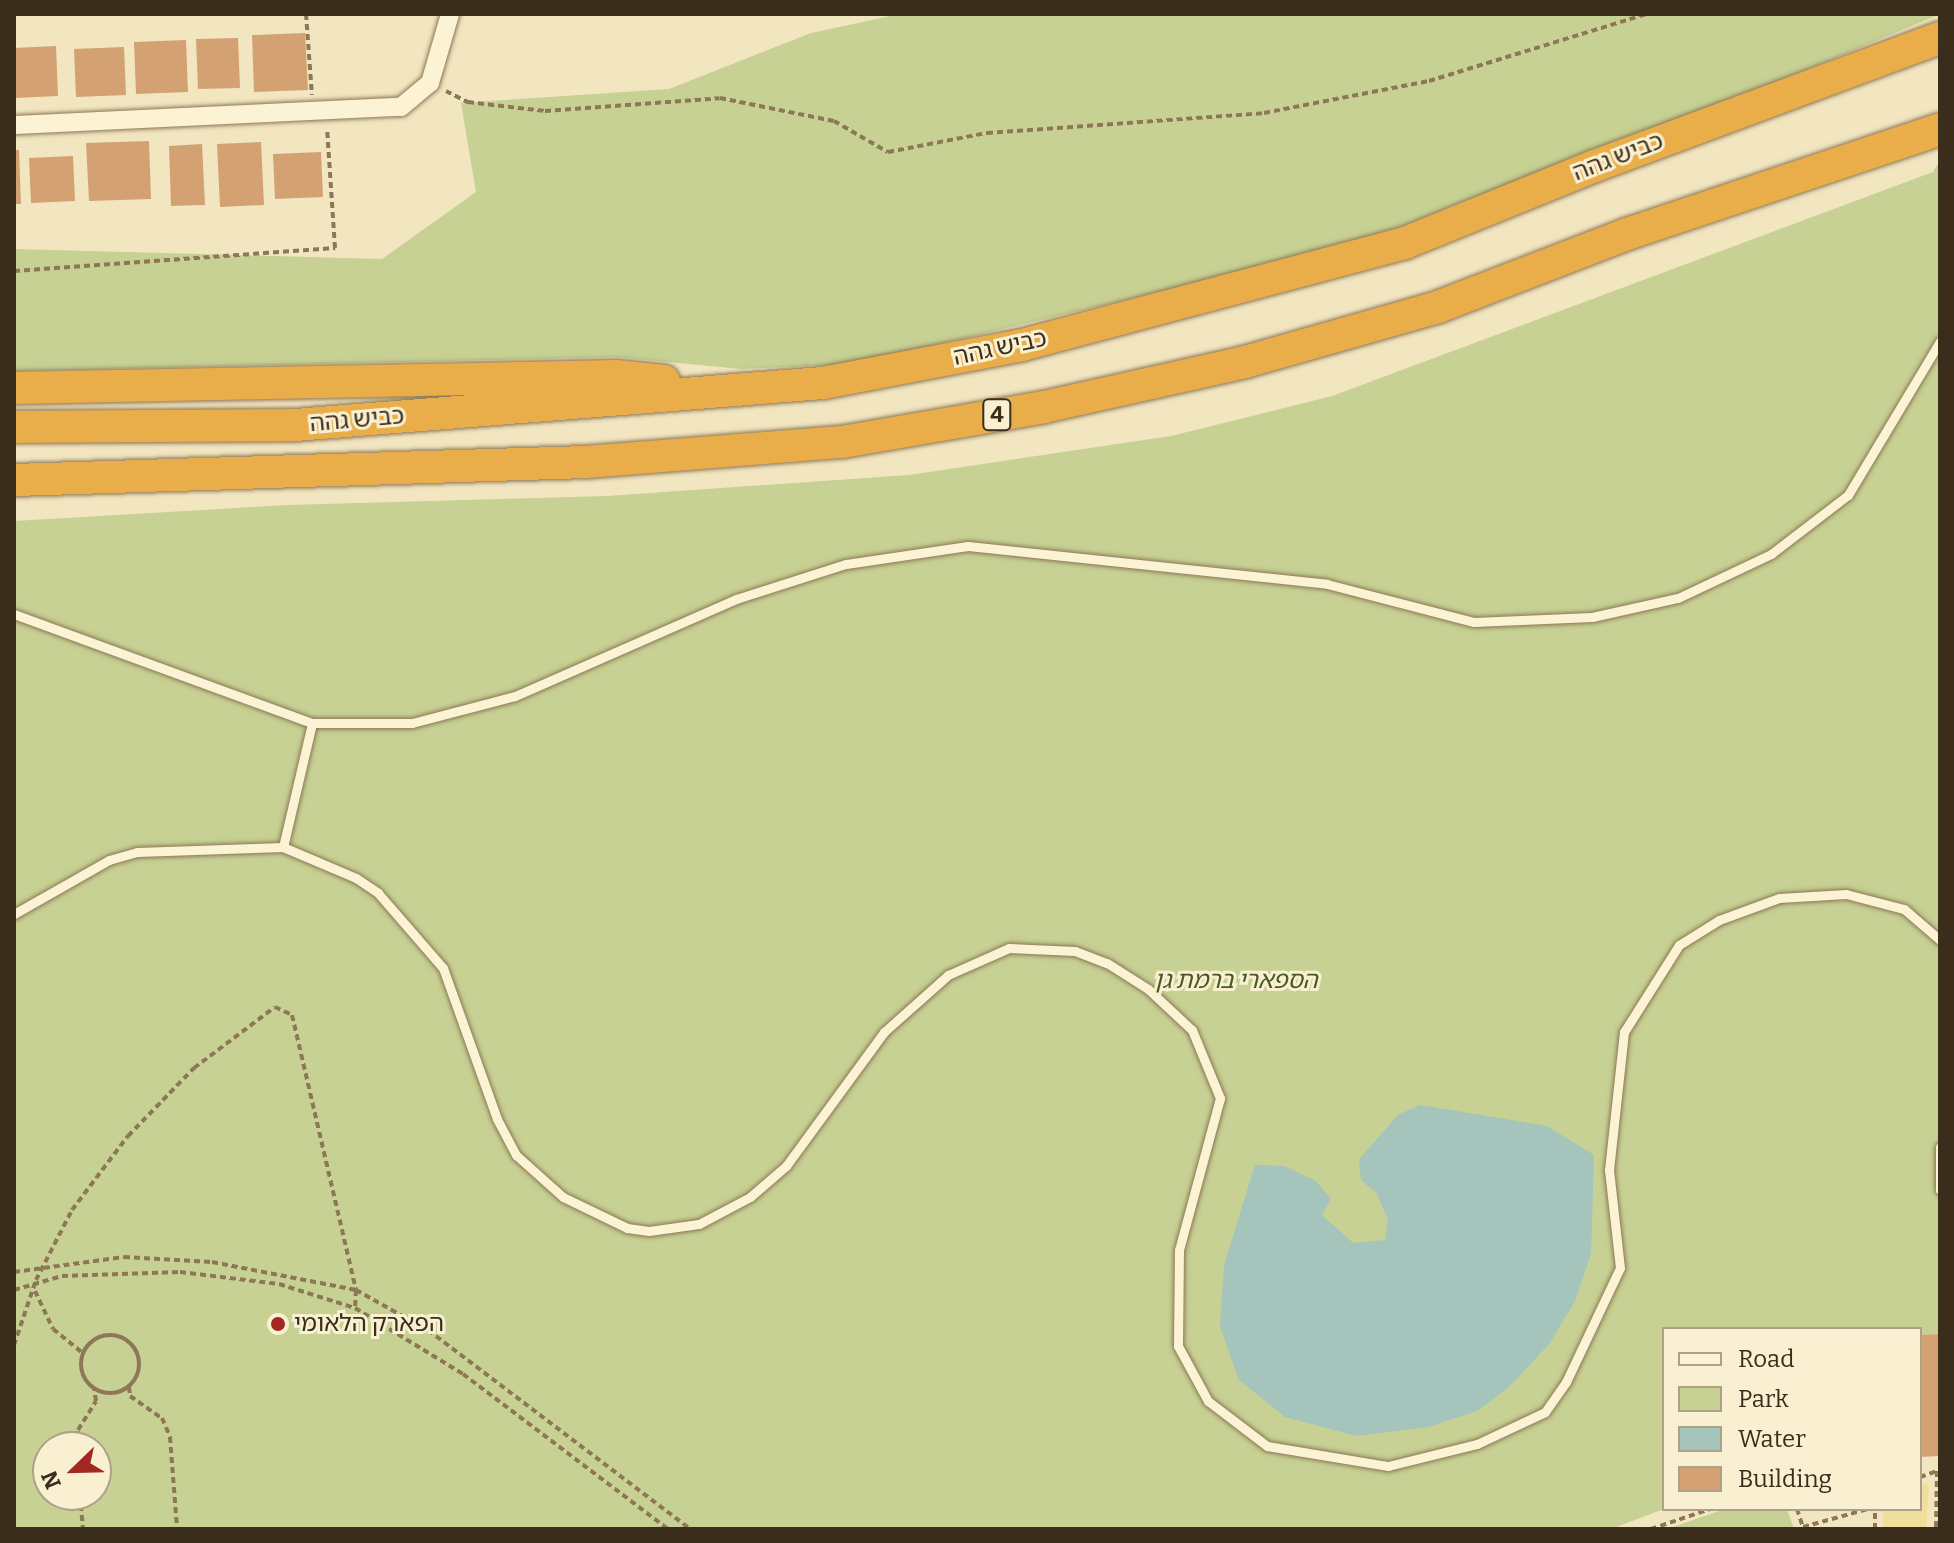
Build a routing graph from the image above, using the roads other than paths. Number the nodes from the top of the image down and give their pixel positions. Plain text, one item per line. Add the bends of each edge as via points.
1 (450, 14) edge
2 (1940, 38) edge
3 (14, 125) edge
4 (1940, 129) edge
5 (1940, 341) edge
6 (14, 388) edge
7 (739, 389) junction
8 (14, 427) edge
9 (14, 480) edge
10 (14, 614) edge
11 (312, 723) junction
12 (283, 847) junction
13 (14, 914) edge
14 (1940, 940) edge
15 (1940, 1147) edge
16 (1940, 1190) edge

1 - 3 street via 430,83 401,107
2 - 7 highway, כביש גהה via 1405,243 1022,345 823,383
4 - 9 highway, כביש גהה / 4 via 1627,234 1438,307 1245,362 1044,407 842,442 586,462
5 - 11 lane via 1848,495 1771,554 1678,598 1592,617 1474,622 1327,584 968,546 846,564 736,599 515,696 412,723
6 - 7 highway via 616,376
7 - 8 highway, כביש גהה via 295,425
10 - 11 lane
11 - 12 lane
12 - 13 lane via 137,852 109,860
12 - 14 lane via 378,893 443,968 501,1129 516,1155 543,1184 627,1228 649,1231 699,1224 750,1197 786,1166 884,1032 948,975 1009,948 1075,951 1107,963 1148,989 1192,1030 1220,1098 1179,1250 1178,1346 1208,1401 1267,1446 1388,1466 1477,1444 1545,1412 1566,1382 1620,1268 1609,1170 1624,1032 1679,945 1719,920 1779,898 1846,894 1904,909
15 - 16 lane

